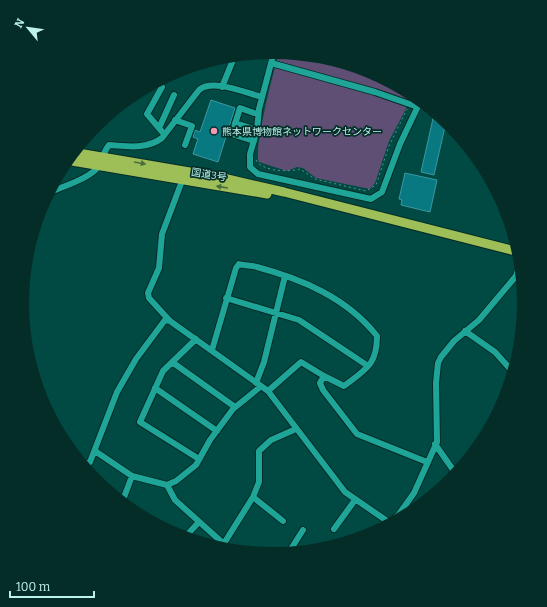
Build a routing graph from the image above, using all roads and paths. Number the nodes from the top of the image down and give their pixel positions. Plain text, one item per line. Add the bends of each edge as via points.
1 (272, 59) edge
2 (232, 63) edge
3 (271, 63) junction
4 (222, 86) junction
5 (162, 87) dead end
6 (174, 95) dead end
7 (262, 97) junction
8 (410, 104) junction
9 (416, 105) edge
10 (418, 107) edge
11 (254, 113) dead end
12 (175, 120) junction
13 (235, 123) junction
14 (159, 128) junction
15 (251, 128) dead end
16 (164, 134) junction
17 (254, 141) junction
18 (185, 145) dead end
19 (81, 153) edge
20 (256, 155) dead end
21 (102, 156) junction
22 (75, 162) edge
23 (99, 166) junction
24 (182, 181) junction
25 (57, 189) edge
26 (343, 208) junction
27 (512, 250) edge
28 (516, 275) edge
29 (284, 276) junction
30 (226, 298) junction
31 (275, 312) junction
32 (170, 321) junction
33 (465, 331) junction
34 (196, 339) junction
35 (212, 350) junction
36 (172, 362) junction
37 (368, 366) junction
38 (510, 368) edge
39 (324, 376) junction
40 (258, 385) junction
41 (155, 388) junction
42 (268, 391) junction
43 (235, 407) junction
44 (296, 428) junction
45 (217, 431) junction
46 (435, 444) junction
47 (95, 451) junction
48 (199, 459) junction
49 (426, 462) junction
50 (88, 463) edge
51 (453, 469) edge
52 (132, 476) junction
53 (167, 484) junction
54 (124, 496) edge
55 (253, 497) junction
56 (355, 500) junction
57 (403, 511) edge
58 (387, 520) edge
59 (283, 521) dead end
60 (199, 522) junction
61 (334, 529) dead end
62 (303, 530) dead end
63 (189, 533) edge
64 (221, 542) edge
65 (224, 543) edge
66 (292, 547) edge

1 - 3 street
2 - 4 street
3 - 7 street
3 - 8 street
4 - 7 street
4 - 12 street via 212,84 202,87
5 - 14 street via 147,114
6 - 14 street
7 - 17 street
8 - 9 street
8 - 20 path via 389,146 376,185 366,191 315,179 300,169 287,172 263,166 256,160
10 - 17 street via 397,151 382,192 371,199 258,174 250,167 249,161
11 - 13 street via 240,108
12 - 16 street
12 - 18 street via 192,126
13 - 15 street
13 - 17 street via 232,134
14 - 16 street
16 - 21 street via 148,146 109,145
19 - 21 highway, 国道3号
21 - 23 street
21 -> 26 highway, 国道3号 via 219,177
22 - 23 highway, 国道3号
23 - 24 highway, 国道3号
23 - 25 street via 93,172
26 -> 24 highway, 国道3号
24 - 32 street via 162,234 159,268 148,293 149,298
26 - 27 highway, 国道3号
28 - 33 street via 487,312
29 - 30 street via 256,266 239,264
29 - 31 street
29 - 37 street via 314,287 342,302 367,322 377,336 376,356
30 - 31 street
30 - 35 street
31 - 37 street via 299,320
31 - 40 street
32 - 34 street
32 - 47 street via 165,320 136,359 117,392
33 - 38 street via 495,352
33 - 46 street via 438,363 438,433
34 - 35 street
34 - 36 street
35 - 40 street
36 - 41 street via 163,371
36 - 43 street
37 - 39 street via 344,386
39 - 42 street via 301,362
39 - 49 street via 320,383 323,390 357,434
40 - 42 street
40 - 43 street
41 - 45 street
41 - 48 street via 140,422
42 - 44 street
43 - 45 street
44 - 55 street via 271,440 259,451 259,482
44 - 56 street via 345,492
45 - 48 street
46 - 49 street
46 - 51 street
47 - 50 street
47 - 52 street
48 - 53 street via 187,473
49 - 57 street via 414,493
52 - 53 street
52 - 54 street
53 - 60 street via 175,500
55 - 59 street
55 - 65 street
56 - 58 street
56 - 61 street
60 - 63 street
60 - 64 street
62 - 66 street

